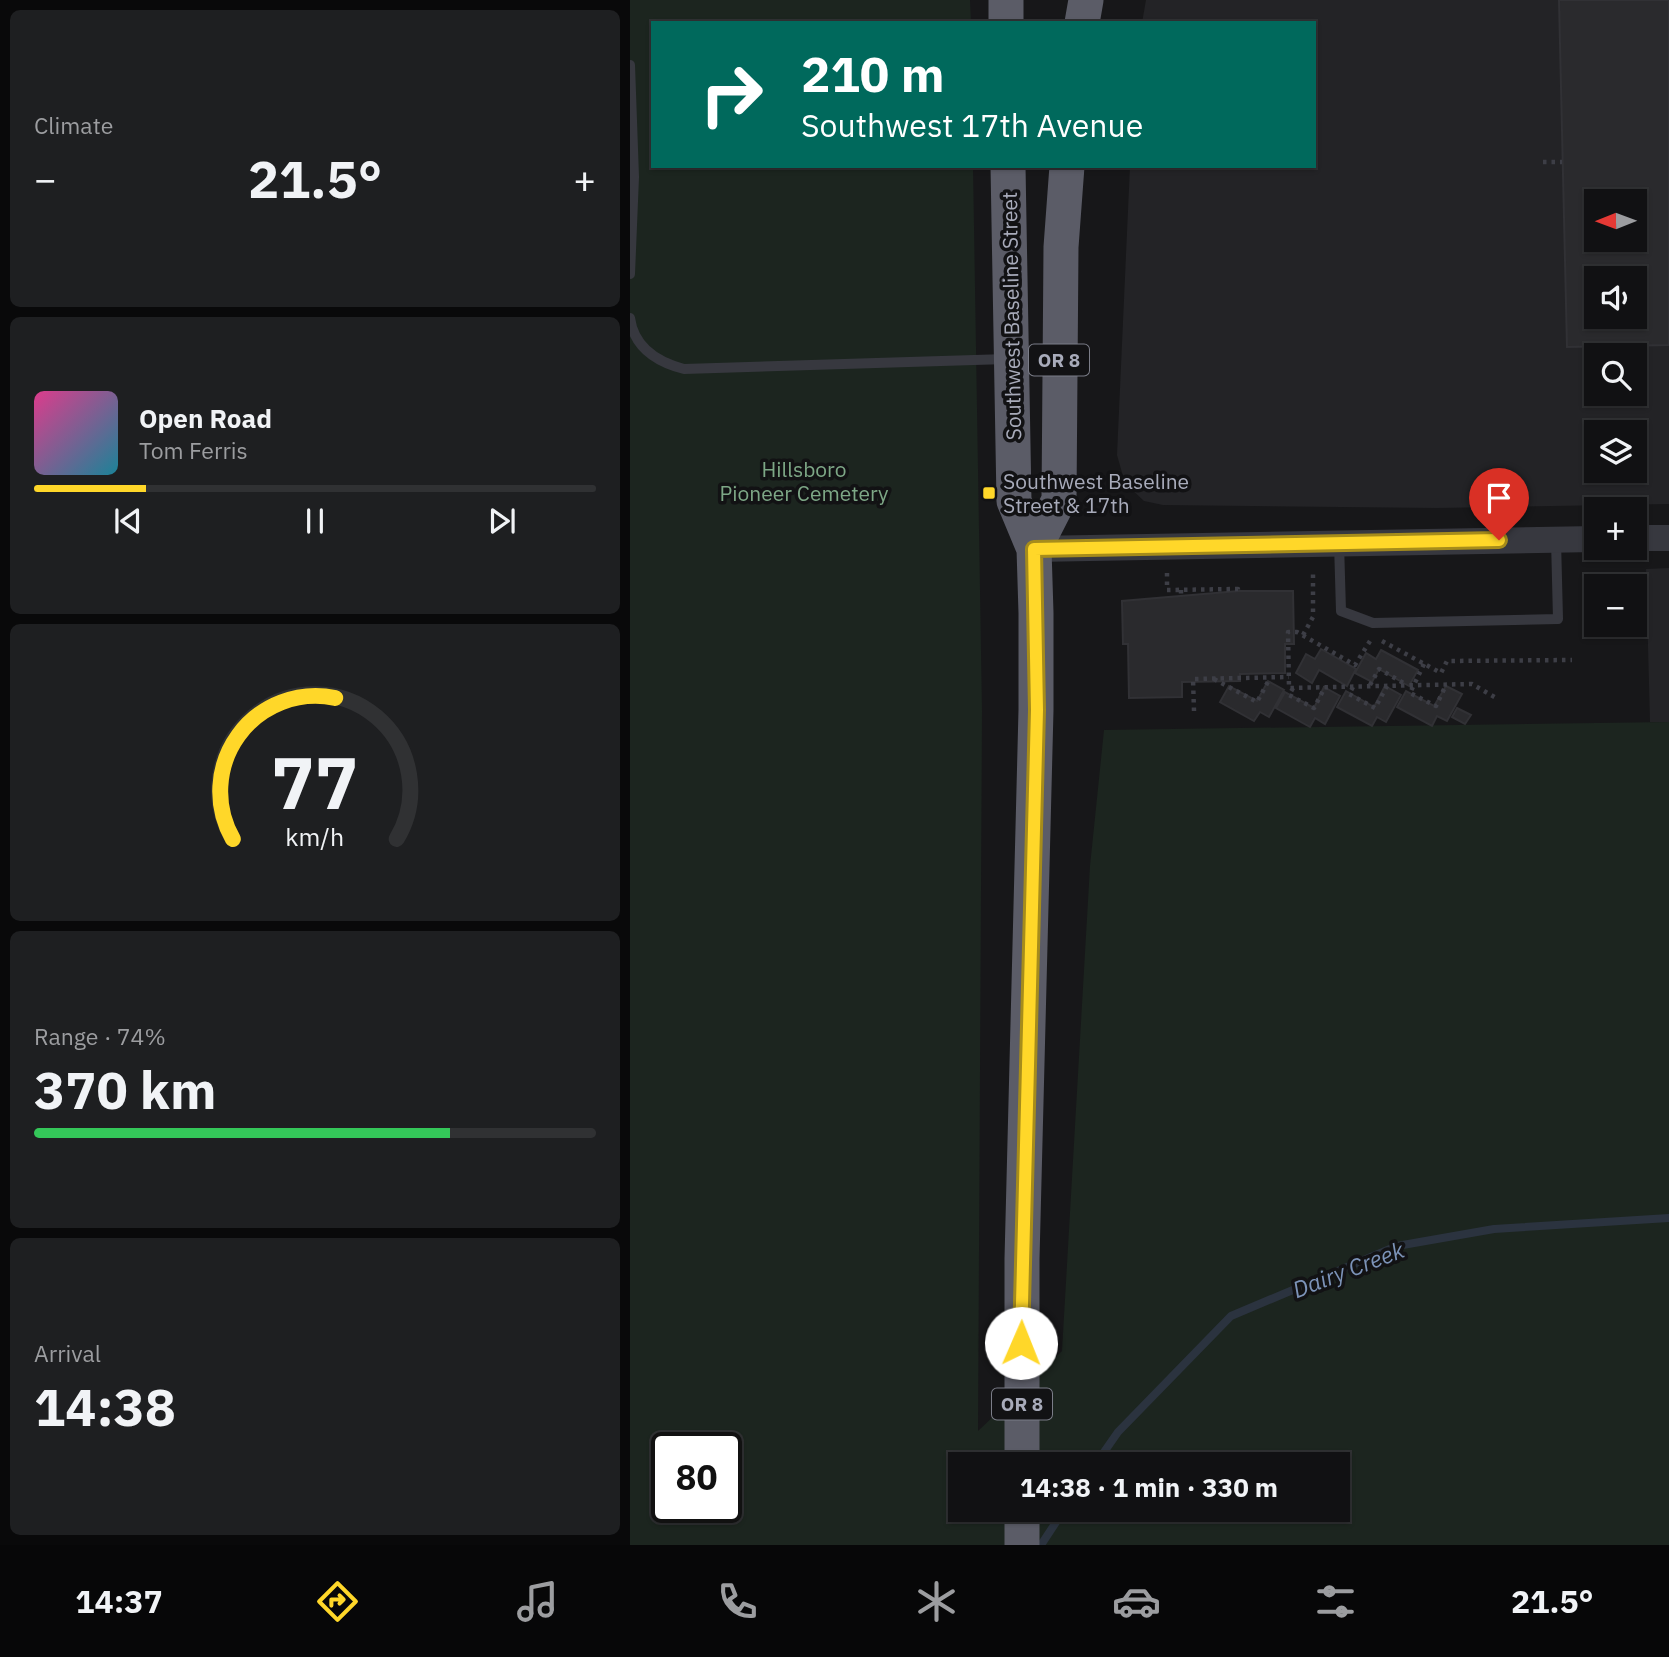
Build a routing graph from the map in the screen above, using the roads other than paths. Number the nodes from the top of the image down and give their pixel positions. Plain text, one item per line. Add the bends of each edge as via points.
1 (1006, 0) edge
2 (1086, 0) edge
3 (1006, 21) edge
4 (1082, 21) edge
5 (630, 65) edge
6 (1008, 168) edge
7 (1067, 168) edge
8 (630, 274) edge
9 (630, 318) edge
10 (1011, 359) junction
11 (1647, 538) edge
12 (1669, 538) edge
13 (1584, 539) edge
14 (1556, 540) junction
15 (1339, 543) junction
16 (1034, 549) junction
17 (1022, 1452) edge
18 (1022, 1522) edge
19 (1022, 1545) edge

1 - 3 highway
2 - 4 highway
5 - 8 lane via 634,177
6 - 10 highway, Southwest Baseline Street / OR 8
7 - 16 highway, OR 8 via 1061,247 1059,500
9 - 10 lane via 637,340 649,354 684,369
10 - 16 highway, Southwest Baseline Street / OR 8 via 1014,501
11 - 12 street
13 - 14 street
14 - 15 street
14 - 15 lane via 1558,620 1373,623 1340,611
15 - 16 street
16 - 17 highway, Southwest Baseline Street / OR 8 via 1037,710
18 - 19 highway

